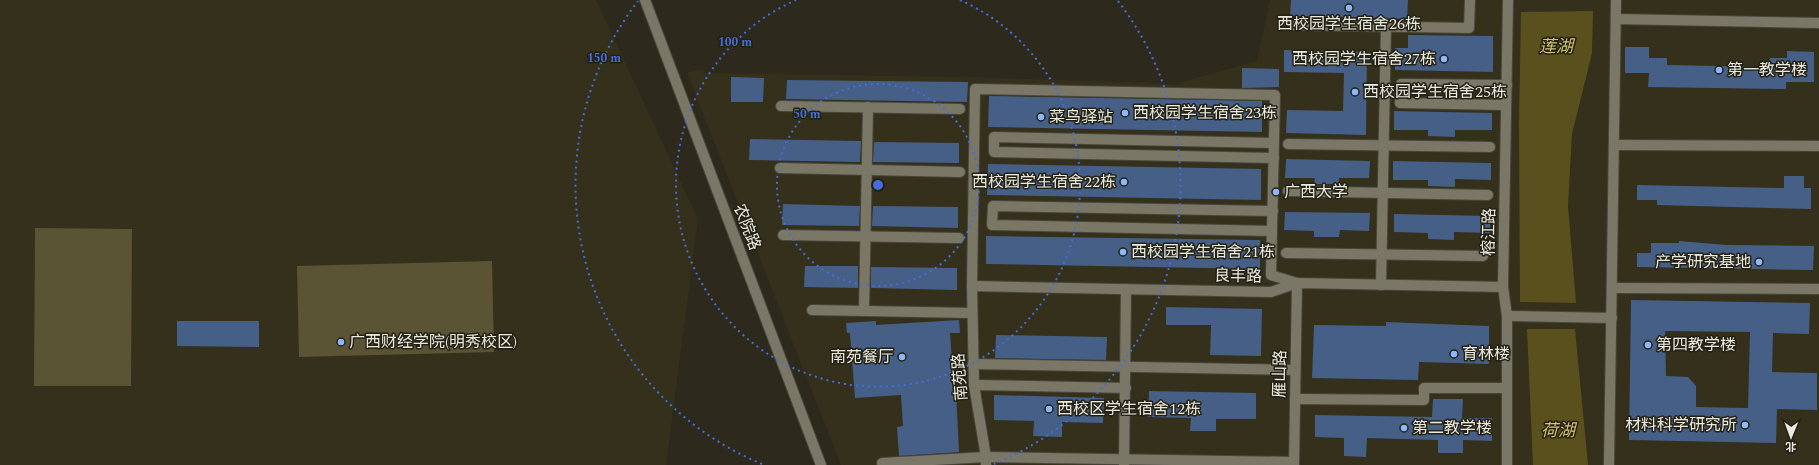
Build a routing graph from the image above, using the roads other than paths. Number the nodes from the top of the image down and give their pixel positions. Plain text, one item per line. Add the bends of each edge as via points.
1 (645, 0) edge
2 (1470, 0) edge
3 (1508, 0) edge
4 (1616, 0) edge
5 (1616, 19) junction
6 (1819, 23) edge
7 (1293, 25) dead end
8 (1386, 26) junction
9 (1507, 86) junction
10 (1506, 105) junction
11 (781, 106) dead end
12 (868, 107) junction
13 (960, 109) dead end
14 (1274, 143) junction
15 (1288, 144) dead end
16 (1384, 144) junction
17 (1615, 144) junction
18 (1819, 146) edge
19 (1490, 147) dead end
20 (1274, 158) junction
21 (780, 168) dead end
22 (867, 170) junction
23 (960, 172) dead end
24 (1288, 191) dead end
25 (1383, 192) junction
26 (1488, 195) dead end
27 (1273, 211) junction
28 (1272, 231) junction
29 (783, 234) dead end
30 (866, 236) junction
31 (958, 238) dead end
32 (1286, 253) dead end
33 (1382, 254) junction
34 (1482, 256) dead end
35 (1297, 284) junction
36 (1381, 285) junction
37 (972, 286) junction
38 (1503, 287) junction
39 (1613, 288) junction
40 (1126, 289) junction
41 (1819, 289) edge
42 (812, 310) dead end
43 (864, 311) junction
44 (972, 313) junction
45 (1507, 316) junction
46 (1612, 318) junction
47 (974, 364) junction
48 (1126, 367) junction
49 (1295, 370) junction
50 (974, 385) junction
51 (1126, 388) junction
52 (1507, 388) junction
53 (1295, 399) junction
54 (986, 461) edge
55 (1124, 462) edge
56 (1294, 464) edge
57 (821, 465) edge
58 (882, 465) edge
59 (1507, 465) edge
60 (1609, 465) edge

1 - 57 street, 农院路
2 - 8 street via 1469,28
3 - 9 street, 榕江路
4 - 5 street
5 - 6 street
5 - 17 street
7 - 8 street
8 - 16 street
9 - 10 street, 榕江路
9 - 10 street via 1401,84 1400,103
10 - 38 street, 榕江路
11 - 12 street
12 - 13 street
12 - 22 street
14 - 20 street
14 - 20 street via 994,137 994,152
14 - 37 street, 南苑路 via 1275,95 975,89
15 - 16 street
16 - 19 street
16 - 25 street
17 - 18 street
17 - 39 street
20 - 27 street
21 - 22 street
22 - 23 street
22 - 30 street
24 - 25 street
25 - 26 street
25 - 33 street
27 - 28 street
27 - 28 street via 993,206 992,225
28 - 35 street via 1271,275
29 - 30 street
30 - 31 street
30 - 43 street
32 - 33 street
33 - 34 street
33 - 36 street
35 - 36 street, 良丰路
35 - 40 street, 良丰路 via 1271,292
35 - 49 street, 雁山路
36 - 38 street, 良丰路
37 - 40 street, 良丰路
37 - 44 street, 南苑路
38 - 45 street, 榕江路
39 - 41 street
39 - 46 street
40 - 48 street
42 - 43 street
43 - 44 street
44 - 47 street, 南苑路
45 - 46 street
45 - 52 street, 榕江路
46 - 60 street
47 - 48 street
47 - 50 street, 南苑路
48 - 49 street
48 - 51 street
49 - 53 street, 雁山路
50 - 51 street
50 - 54 street, 南苑路
51 - 55 street
52 - 53 street via 1424,388 1424,400
52 - 59 street, 榕江路
53 - 56 street, 雁山路
54 - 55 street
54 - 58 street
55 - 56 street

